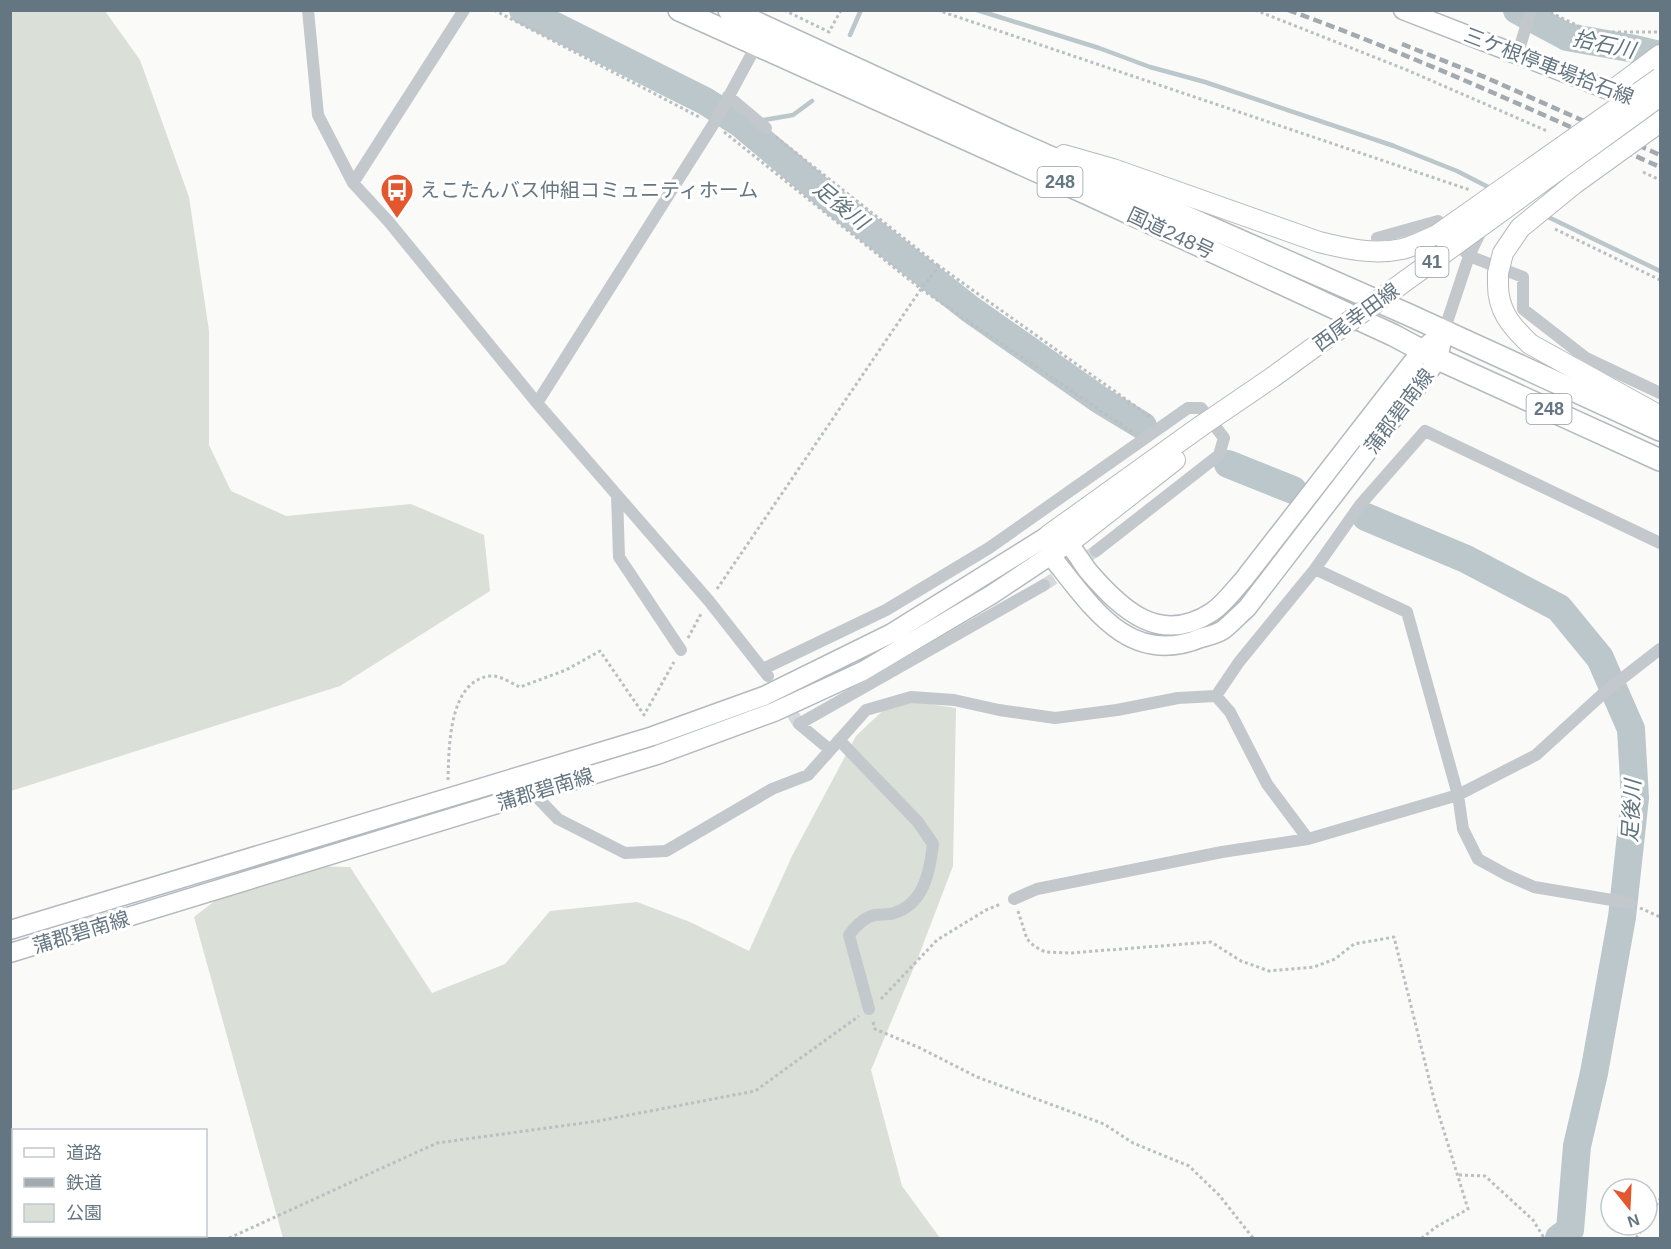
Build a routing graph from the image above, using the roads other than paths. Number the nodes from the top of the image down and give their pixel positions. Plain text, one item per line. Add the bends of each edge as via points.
1 (308, 10) edge
2 (464, 10) edge
3 (679, 10) edge
4 (729, 10) edge
5 (1531, 10) edge
6 (1414, 12) edge
7 (1518, 45) junction
8 (756, 46) junction
9 (1656, 65) edge
10 (1613, 90) junction
11 (1660, 96) edge
12 (726, 99) junction
13 (1660, 108) edge
14 (1660, 122) edge
15 (766, 128) road end
16 (1009, 139) junction
17 (353, 183) junction
18 (1495, 202) dead end
19 (1377, 238) dead end
20 (1469, 256) junction
21 (1444, 332) junction
22 (1430, 355) junction
23 (1660, 393) edge
24 (537, 403) junction
25 (1660, 416) edge
26 (1204, 430) junction
27 (1660, 430) edge
28 (1660, 460) edge
29 (617, 495) junction
30 (1049, 535) junction
31 (1069, 543) junction
32 (1660, 543) edge
33 (1096, 551) tunnel mouth
34 (1051, 556) junction
35 (1315, 569) junction
36 (1044, 585) tunnel mouth
37 (1660, 649) edge
38 (681, 650) road end
39 (1216, 696) junction
40 (839, 740) junction
41 (829, 749) junction
42 (533, 793) junction
43 (1458, 795) junction
44 (1308, 839) junction
45 (1014, 899) road end
46 (1625, 903) road end
47 (10, 930) edge
48 (10, 953) edge
49 (869, 1009) road end

1 - 17 street via 318,115
2 - 17 street
3 - 8 highway, 国道248号 / 248
4 - 16 highway, 国道248号 / 248
5 - 7 street
6 - 7 main road, 三ケ根停車場拾石線
7 - 10 main road, 三ケ根停車場拾石線
8 - 12 street
8 - 22 highway, 国道248号 / 248 via 1090,195
9 - 10 main road, 41
9 - 16 main road, 41, bridge via 1437,235 1404,248 1378,252 1320,242 1113,170
10 - 13 main road, 三ケ根停車場拾石線
11 - 26 main road, 西尾幸田線 / 41, bridge
12 - 15 street
12 - 24 street
13 - 26 main road, 西尾幸田線 / 41
14 - 25 main road, bridge via 1520,228 1503,252 1498,273 1503,313 1530,344
16 - 21 highway, 国道248号 / 248
17 - 24 street
18 - 20 street
19 - 20 street via 1438,220
20 - 21 street
20 - 23 street via 1523,277 1523,309 1586,358
21 - 22 main road, 蒲郡碧南線
21 - 27 highway, 国道248号 / 248
22 - 28 highway, 国道248号 / 248
22 - 31 main road, 蒲郡碧南線 via 1245,579 1212,612 1173,625 1138,618 1119,605
22 - 34 main road, 蒲郡碧南線 via 1247,608 1223,630 1171,647 1134,641 1096,612
24 - 29 street
26 - 30 main road, 西尾幸田線 / 41
26 - 31 main road, 西尾幸田線 / 41
29 - 33 street via 766,673 897,604 989,548 1188,408 1201,408 1224,438 1220,455
29 - 38 street via 619,557
30 - 31 main road
30 - 34 main road
30 - 47 main road, 蒲郡碧南線 via 892,633 764,696 653,736 447,800
31 - 34 main road, 蒲郡碧南線
32 - 35 street via 1425,431 1360,505
34 - 42 main road, 蒲郡碧南線 via 864,671 774,712 657,755
35 - 39 street
35 - 43 street via 1407,612
36 - 41 street via 799,724
37 - 43 street via 1536,755
39 - 40 street via 1178,698 1055,718 954,700 911,698 866,710
39 - 44 street via 1230,712 1267,784
40 - 41 street
40 - 49 street via 918,822 933,844 930,870 917,899 895,913 871,916 849,934
41 - 42 street via 808,775 772,789 666,851 625,853 558,819
42 - 48 main road, 蒲郡碧南線
43 - 44 street
43 - 46 street via 1463,829 1478,859 1534,887
44 - 45 street via 1037,889

